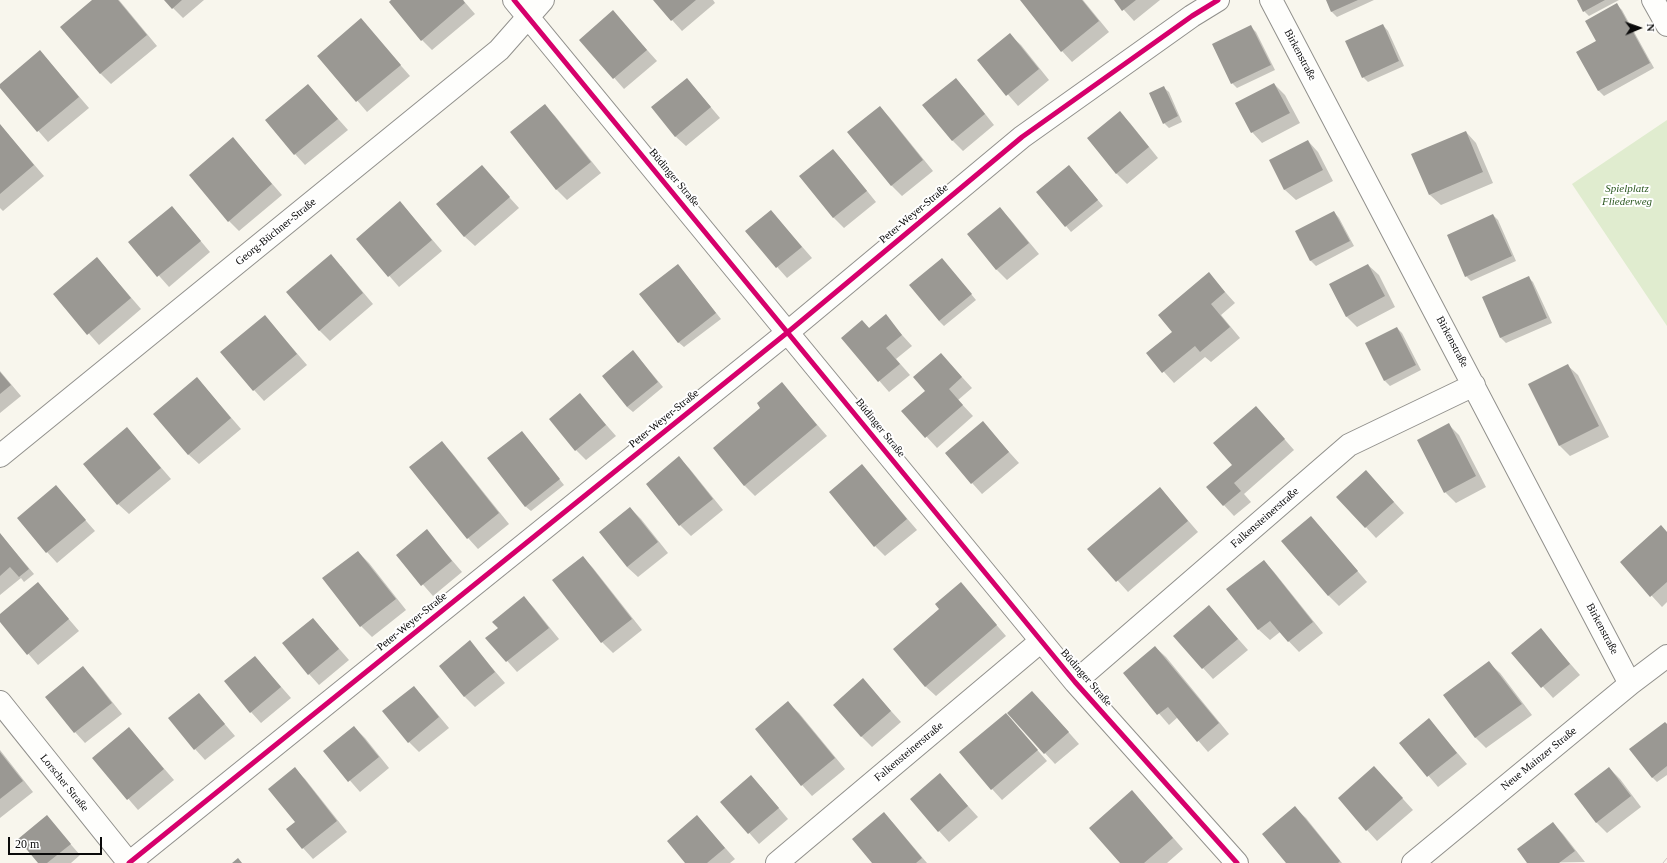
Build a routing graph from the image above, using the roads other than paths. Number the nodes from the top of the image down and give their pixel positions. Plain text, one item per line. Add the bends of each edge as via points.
1 (514, 0) edge
2 (543, 0) edge
3 (1218, 0) edge
4 (1272, 0) edge
5 (1653, 0) edge
6 (528, 18) junction
7 (1667, 25) edge
8 (788, 332) junction
9 (1474, 385) junction
10 (0, 456) edge
11 (1041, 641) junction
12 (1667, 656) edge
13 (1075, 682) junction
14 (1630, 684) junction
15 (0, 702) edge
16 (129, 863) edge
17 (777, 863) edge
18 (1237, 863) edge
19 (1413, 863) edge

1 - 6 street, Büdinger Straße
2 - 6 street, Georg-Büchner-Straße
3 - 8 street, Peter-Weyer-Straße via 1022,137
4 - 9 street, Birkenstraße
5 - 7 street
6 - 8 street, Büdinger Straße
6 - 10 street, Georg-Büchner-Straße via 499,50
8 - 11 street, Büdinger Straße
8 - 16 street, Peter-Weyer-Straße
9 - 13 street, Falkensteinerstraße via 1349,445
9 - 14 street, Birkenstraße
11 - 13 street, Büdinger Straße
11 - 17 street, Falkensteinerstraße
12 - 14 street, Neue Mainzer Straße
13 - 18 street, Büdinger Straße
14 - 19 street, Neue Mainzer Straße
15 - 16 street, Lorscher Straße

